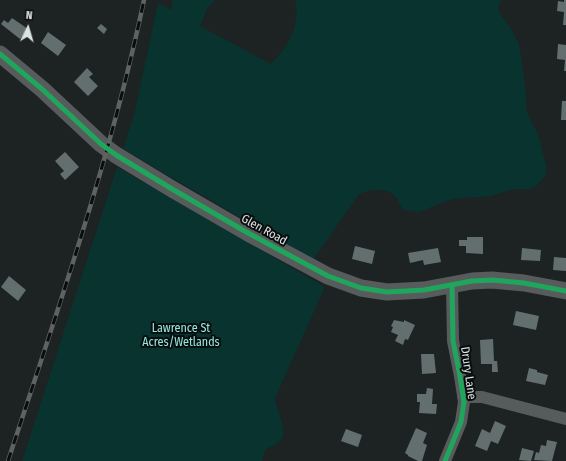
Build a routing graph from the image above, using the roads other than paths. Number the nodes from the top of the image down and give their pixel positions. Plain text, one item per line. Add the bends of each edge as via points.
1 (0, 54) edge
2 (452, 285) junction
3 (566, 291) edge
4 (464, 397) junction
5 (566, 419) edge
6 (445, 461) edge

1 - 2 street, Glen Road via 116,155 172,190 318,271 348,284 377,291 411,291
2 - 3 street, Glen Road via 492,280
2 - 4 street, Drury Lane via 454,341
4 - 5 street via 482,397
4 - 6 street, Drury Lane via 461,422

